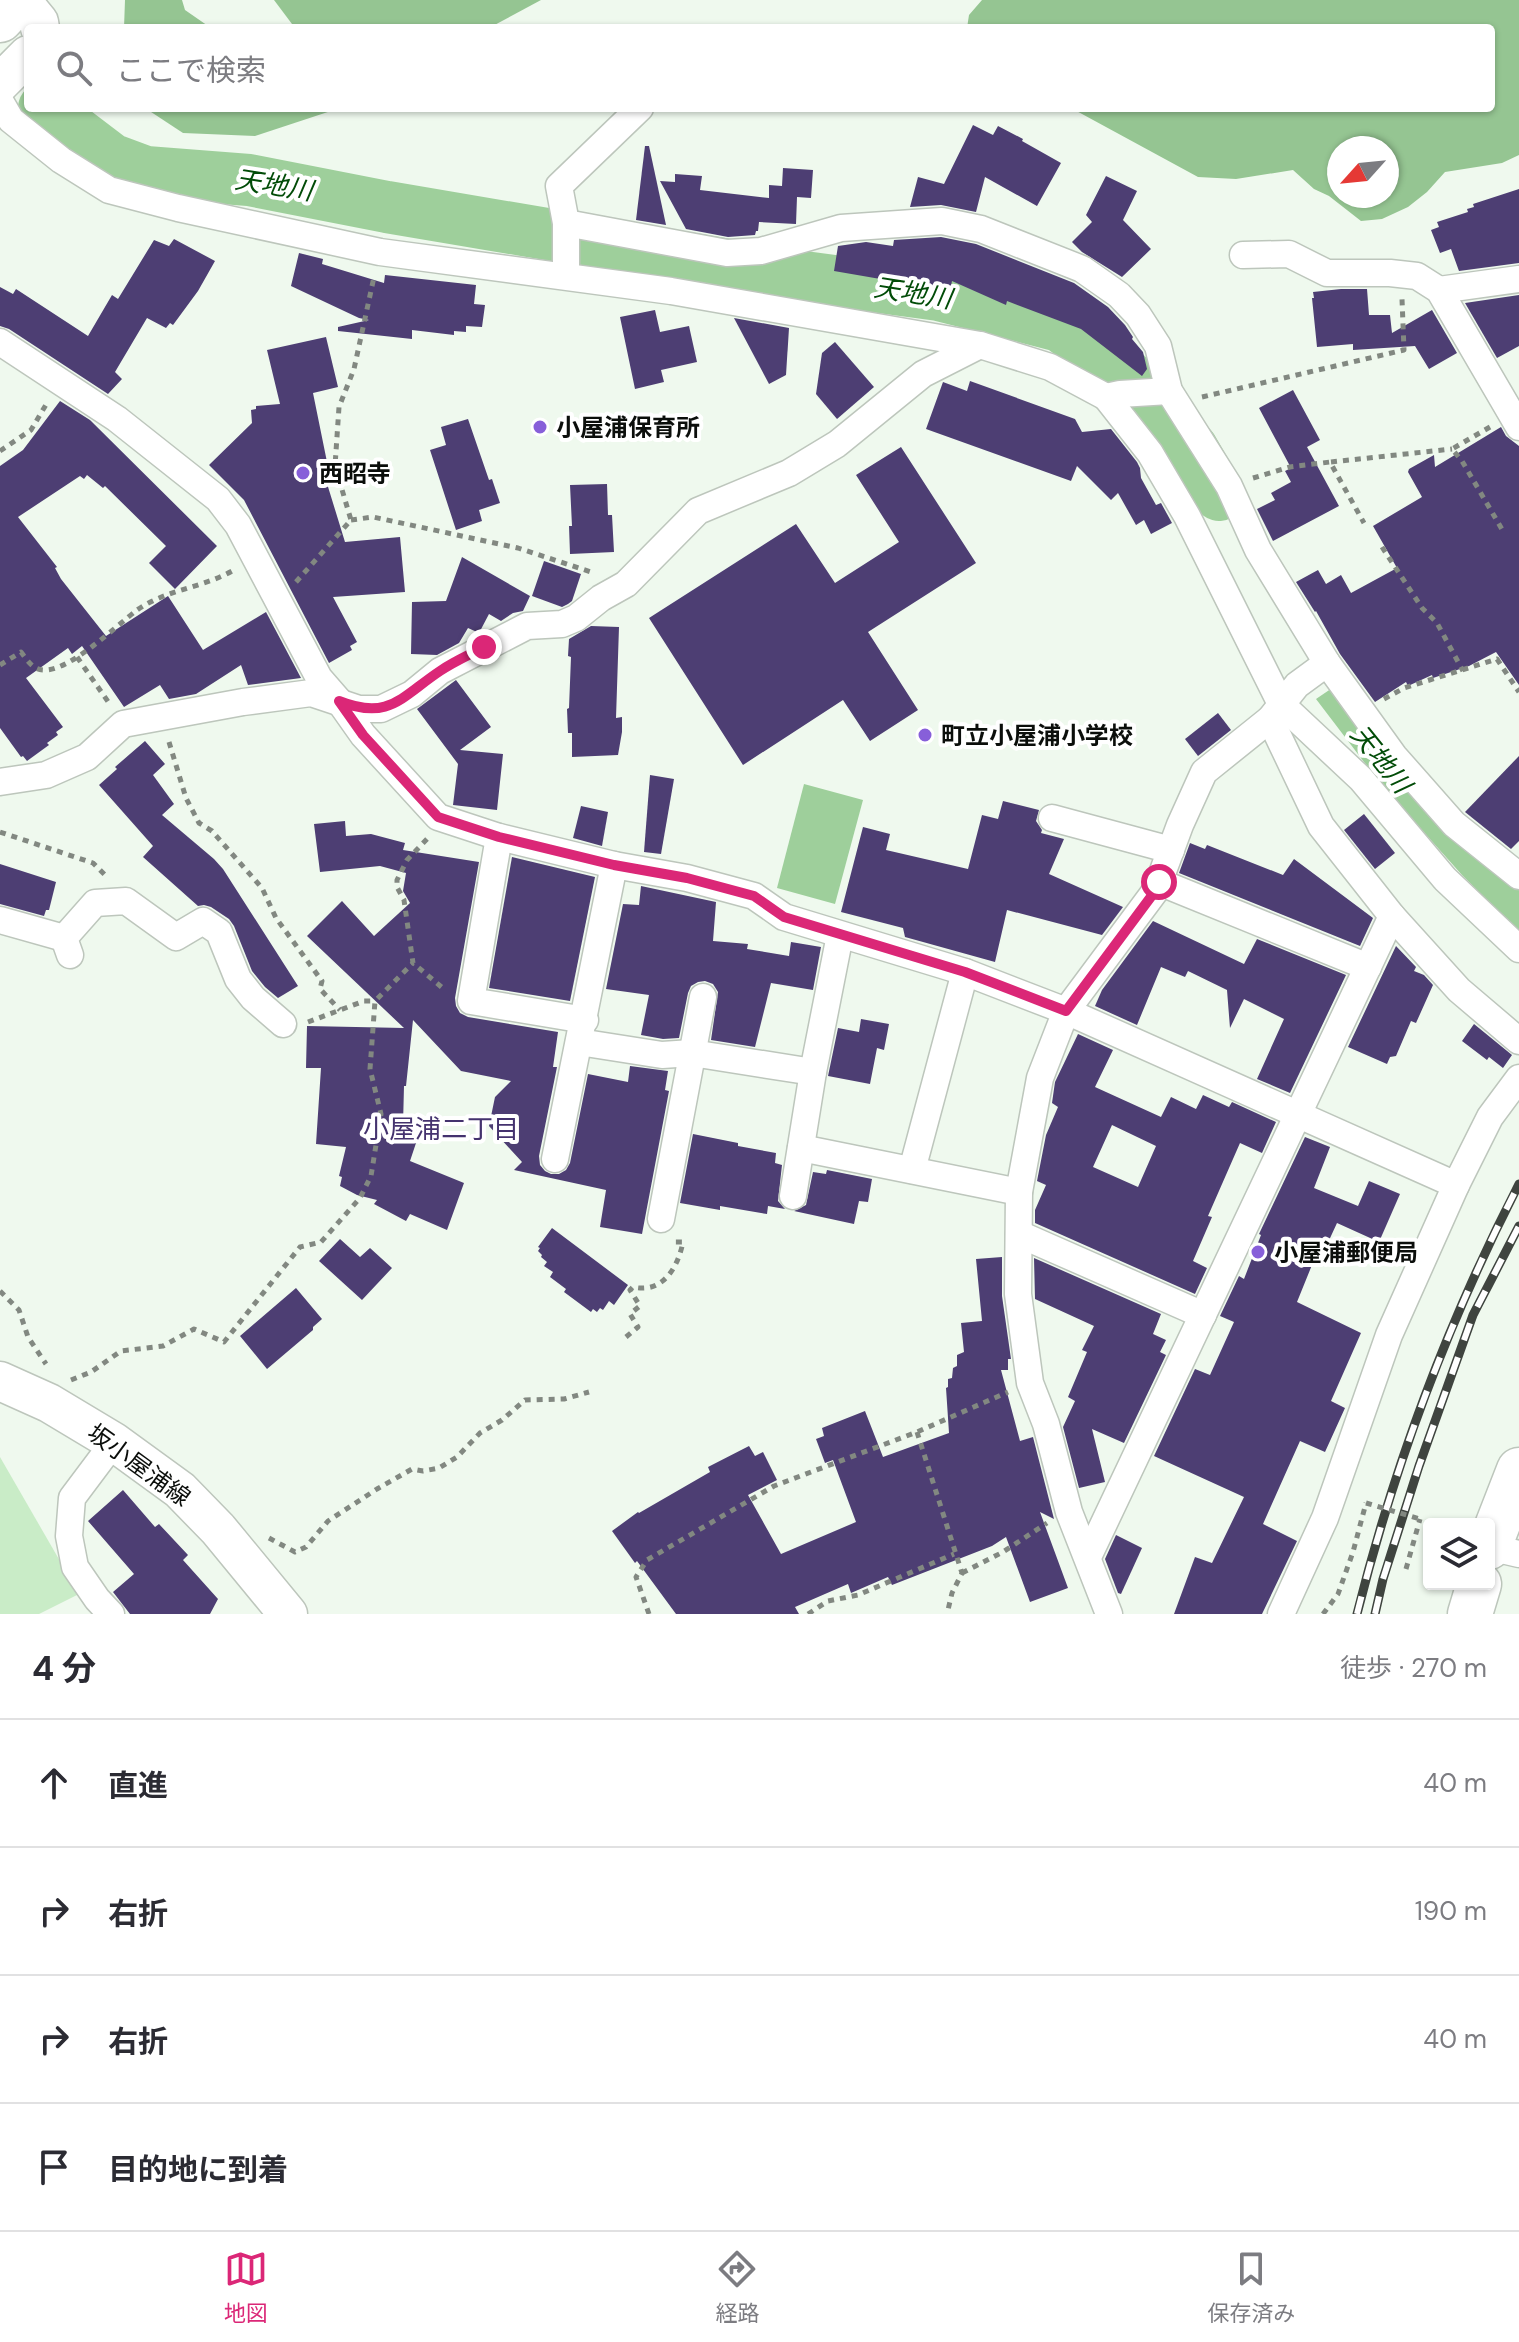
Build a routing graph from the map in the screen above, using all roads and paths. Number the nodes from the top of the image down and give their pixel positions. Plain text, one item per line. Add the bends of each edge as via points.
1 (20, 0) edge
2 (0, 20) edge
3 (39, 24) edge
4 (8, 80) edge
5 (636, 112) edge
6 (566, 223) junction
7 (380, 252) junction
8 (1243, 255) dead end
9 (566, 276) junction
10 (1519, 279) edge
11 (1439, 290) junction
12 (1402, 291) dead end
13 (0, 342) edge
14 (980, 345) junction
15 (1113, 395) junction
16 (1174, 397) junction
17 (1515, 420) edge
18 (31, 430) dead end
19 (1452, 449) junction
20 (0, 451) edge
21 (1330, 462) junction
22 (1229, 486) junction
23 (351, 520) junction
24 (1364, 523) dead end
25 (1503, 531) dead end
26 (1382, 547) dead end
27 (255, 556) junction
28 (626, 584) junction
29 (279, 601) junction
30 (77, 657) junction
31 (1327, 663) junction
32 (0, 665) edge
33 (1463, 671) junction
34 (1519, 692) edge
35 (339, 701) junction
36 (1283, 702) junction
37 (1362, 712) junction
38 (164, 718) junction
39 (123, 724) junction
40 (0, 782) edge
41 (438, 817) junction
42 (1052, 818) dead end
43 (0, 832) edge
44 (499, 837) junction
45 (1171, 850) junction
46 (614, 865) junction
47 (1519, 876) edge
48 (1159, 882) junction
49 (126, 901) junction
50 (1392, 916) junction
51 (0, 920) edge
52 (840, 935) junction
53 (1519, 949) edge
54 (413, 963) junction
55 (1368, 967) junction
56 (965, 972) junction
57 (703, 997) dead end
58 (375, 1001) junction
59 (471, 1001) junction
60 (1066, 1011) junction
61 (283, 1024) dead end
62 (582, 1031) junction
63 (1519, 1041) edge
64 (692, 1053) junction
65 (813, 1072) junction
66 (1519, 1078) edge
67 (1299, 1114) junction
68 (801, 1148) junction
69 (555, 1159) dead end
70 (912, 1170) junction
71 (1456, 1185) junction
72 (1019, 1192) junction
73 (793, 1196) dead end
74 (661, 1219) joint
75 (1019, 1234) junction
76 (0, 1291) edge
77 (1203, 1315) junction
78 (626, 1337) dead end
79 (48, 1367) dead end
80 (0, 1381) edge
81 (66, 1381) dead end
82 (1030, 1383) junction
83 (589, 1392) dead end
84 (917, 1432) junction
85 (114, 1442) junction
86 (1519, 1470) edge
87 (1069, 1512) junction
88 (1495, 1532) edge
89 (1495, 1548) edge
90 (295, 1552) dead end
91 (954, 1554) junction
92 (1519, 1554) edge
93 (1088, 1557) junction
94 (1406, 1569) dead end
95 (962, 1573) junction
96 (1477, 1590) edge
97 (111, 1614) edge
98 (288, 1614) edge
99 (649, 1614) edge
100 (808, 1614) edge
101 (947, 1614) edge
102 (1109, 1614) edge
103 (1281, 1614) edge
104 (1323, 1614) edge
105 (1470, 1614) edge

1 - 2 highway
1 - 3 main road
4 - 7 street via 11,120 109,190
5 - 6 street via 559,186
6 - 9 street
6 - 16 street via 727,253 761,251 867,225 942,221 981,229 1082,269 1119,295 1158,346
7 - 9 street
7 - 23 path via 354,369 339,407 335,466
8 - 11 street via 1289,254 1327,273 1417,276
9 - 14 street
10 - 11 street
11 - 17 street
12 - 16 path via 1404,350
13 - 27 street via 117,419 218,499
14 - 15 street via 1050,367
14 - 28 street via 923,374 837,444 789,473 698,511
15 - 16 street
15 - 36 street via 1187,516
16 - 22 street
17 - 19 path
18 - 20 path
19 - 21 path
19 - 25 path
21 - 22 path via 1290,467
21 - 24 path
22 - 31 street via 1258,550
23 - 28 path via 373,517 518,548
23 - 29 path
26 - 33 path via 1437,623
27 - 29 street
27 - 30 path via 220,578 143,607
28 - 35 street via 576,618 527,626 484,647 381,709 359,709
29 - 35 street via 319,678
30 - 32 path via 43,670 33,667 21,652
30 - 39 path
31 - 36 street
31 - 37 street
33 - 34 path via 1497,659
33 - 37 path via 1404,688
35 - 38 street via 311,693
35 - 41 street
36 - 45 street via 1204,772
36 - 50 street via 1321,826
36 - 53 street via 1361,779 1445,879
37 - 47 street via 1454,824
38 - 39 street
38 - 58 path via 191,811 262,888 337,1012
39 - 40 street via 87,757 46,775
41 - 44 street
41 - 54 path via 397,880
42 - 45 street
43 - 49 path via 93,863
44 - 46 street
44 - 59 street
45 - 48 street
46 - 52 street via 754,896 784,917
46 - 62 street
48 - 55 street
48 - 60 street
49 - 51 street via 95,903 67,947
49 - 61 street via 176,937 203,921 219,932 238,979
50 - 55 street
50 - 63 street via 1459,990
52 - 56 street
52 - 65 street
54 - 58 path
54 - 59 path via 449,994
55 - 67 street
56 - 60 street
56 - 70 street
57 - 64 street
58 - 81 path via 370,1069 381,1114 371,1176 360,1198 321,1242 300,1247 224,1342 194,1329 163,1346 121,1351 91,1372
59 - 62 street
60 - 67 street
60 - 72 street via 1040,1078
62 - 64 street via 662,1055
62 - 69 street
64 - 65 street
64 - 74 street
65 - 68 street
66 - 71 street via 1490,1117
67 - 71 street
67 - 77 street
68 - 70 street
68 - 73 street
70 - 72 street
71 - 103 street via 1389,1335 1325,1518
72 - 75 street
74 - 78 path via 670,1225 673,1241 683,1242 679,1261 660,1283 630,1290 640,1306 630,1314 638,1327
75 - 77 street
75 - 82 street via 1018,1294
76 - 79 path via 19,1310 28,1337
77 - 93 street
80 - 85 main road, 坂小屋浦線
82 - 84 path
82 - 87 street
83 - 90 path via 525,1400 457,1457 439,1468 412,1469 377,1489 328,1521
84 - 91 path
84 - 99 path via 774,1486 647,1560 636,1577
85 - 97 street via 72,1498 69,1536 75,1567
85 - 98 main road, 坂小屋浦線 via 180,1490
86 - 88 highway
87 - 93 street
87 - 95 path
89 - 92 street
91 - 95 path
91 - 100 path via 858,1595 828,1601
93 - 102 street
94 - 104 path, bridge via 1420,1519 1366,1503 1338,1594
95 - 101 path
96 - 105 highway

